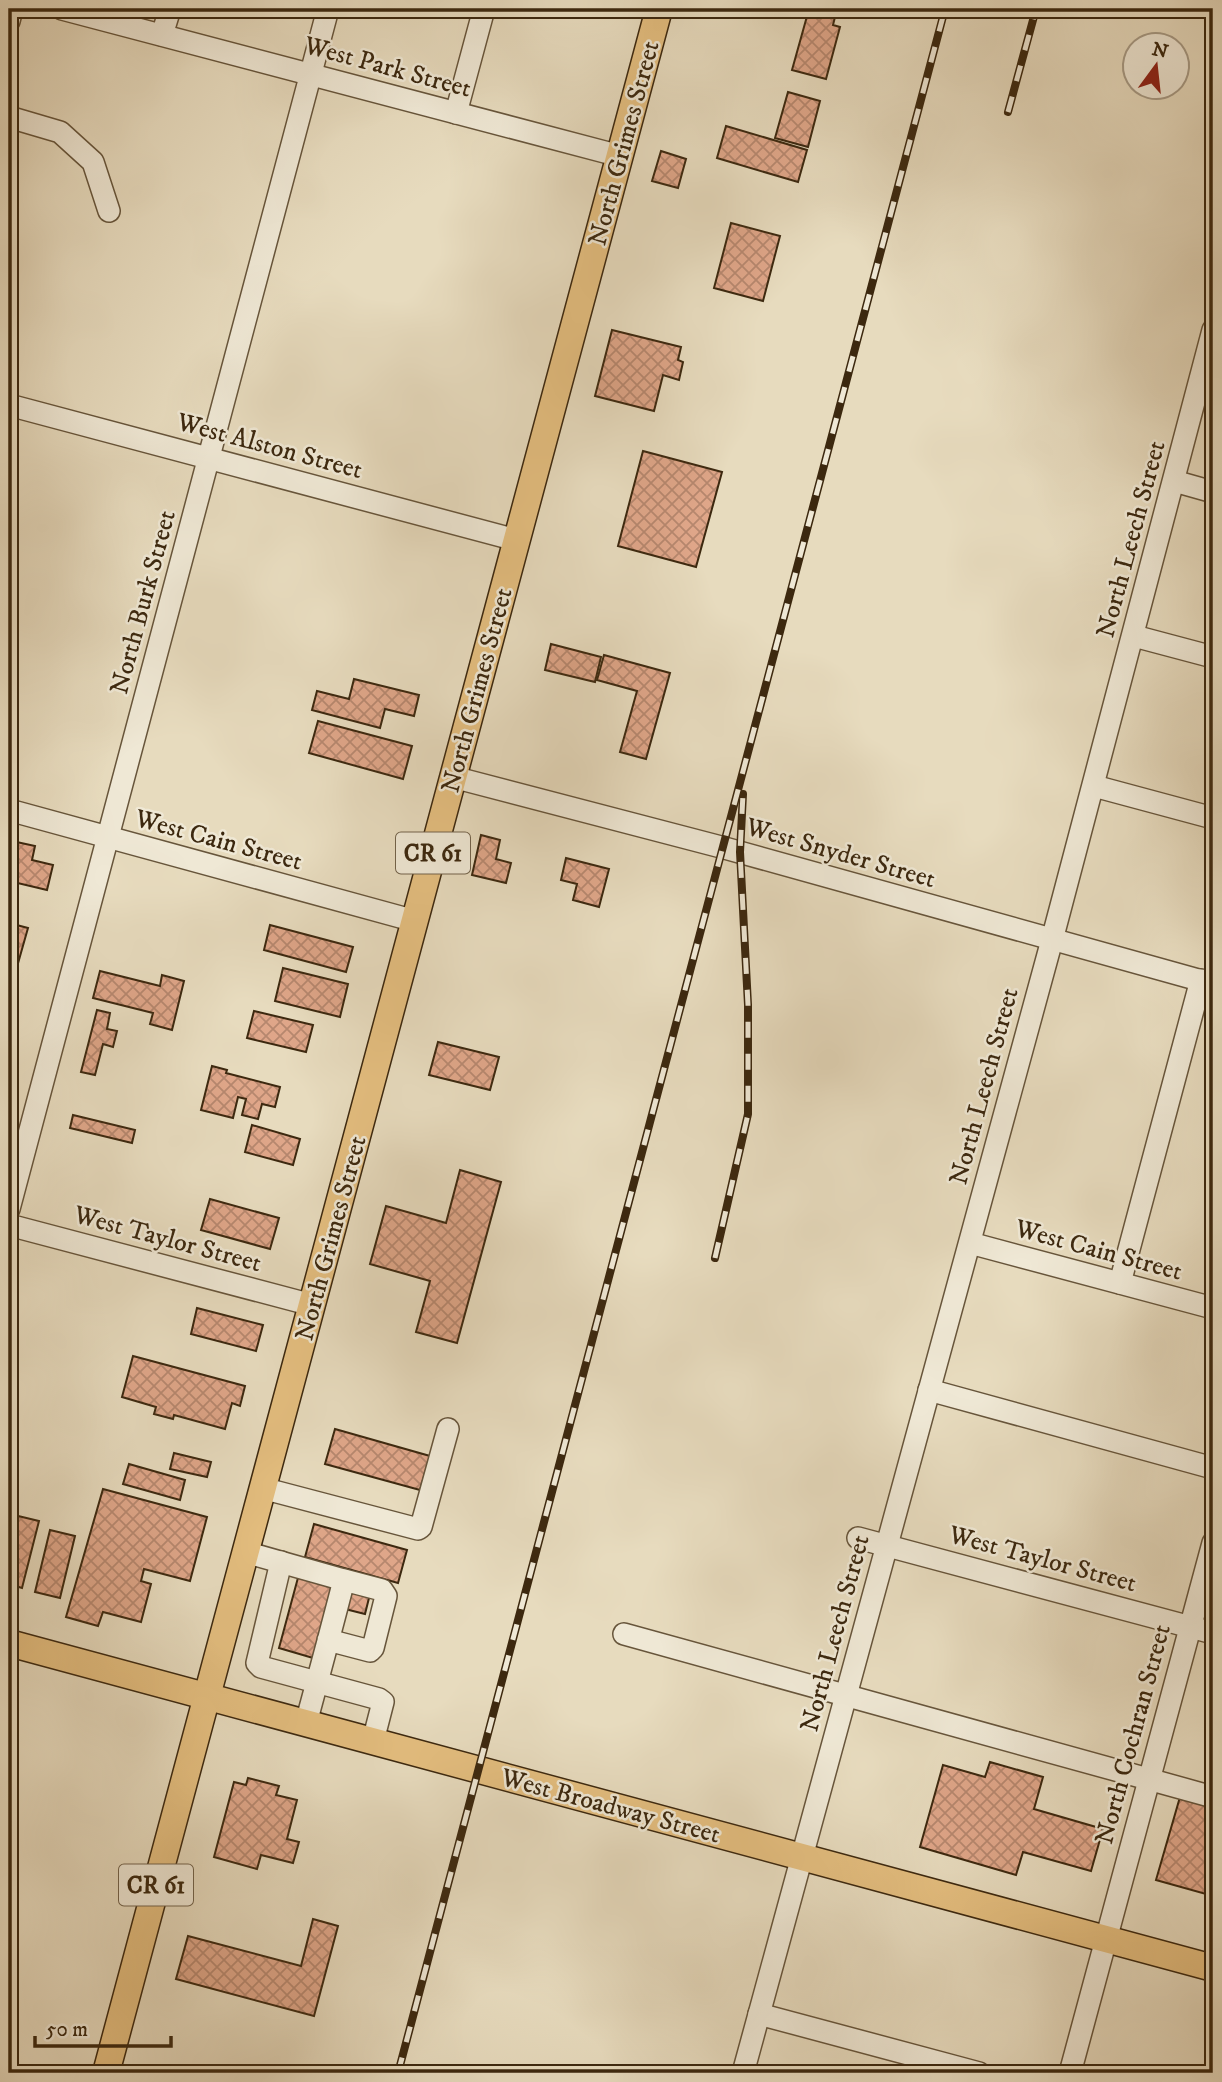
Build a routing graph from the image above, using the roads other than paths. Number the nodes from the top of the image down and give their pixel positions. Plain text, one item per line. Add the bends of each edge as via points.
1 (12, 9) edge
2 (62, 9) edge
3 (170, 9) edge
4 (328, 9) edge
5 (484, 9) edge
6 (659, 9) edge
7 (9, 21) edge
8 (163, 35) junction
9 (311, 74) junction
10 (456, 113) junction
11 (9, 117) edge
12 (620, 156) junction
13 (109, 211) dead end
14 (1213, 331) edge
15 (9, 405) edge
16 (209, 458) junction
17 (1174, 481) junction
18 (1213, 492) edge
19 (516, 540) junction
20 (1134, 636) junction
21 (1213, 657) edge
22 (453, 777) junction
23 (1094, 786) junction
24 (9, 810) edge
25 (1213, 818) edge
26 (108, 837) junction
27 (415, 921) junction
28 (1052, 940) junction
29 (1207, 982) edge
30 (9, 1209) edge
31 (9, 1226) edge
32 (970, 1243) junction
33 (1120, 1283) junction
34 (312, 1305) junction
35 (1213, 1308) edge
36 (929, 1390) junction
37 (449, 1429) dead end
38 (1213, 1468) edge
39 (262, 1488) junction
40 (858, 1538) dead end
41 (1213, 1543) edge
42 (887, 1545) junction
43 (245, 1552) junction
44 (281, 1562) junction
45 (344, 1580) junction
46 (1190, 1627) junction
47 (1213, 1633) edge
48 (624, 1634) dead end
49 (328, 1640) junction
50 (9, 1643) edge
51 (317, 1683) junction
52 (846, 1695) junction
53 (206, 1696) junction
54 (306, 1723) junction
55 (373, 1741) junction
56 (1149, 1780) junction
57 (1213, 1797) edge
58 (802, 1856) junction
59 (1106, 1939) junction
60 (1213, 1968) edge
61 (759, 2014) junction
62 (106, 2073) edge
63 (743, 2073) edge
64 (979, 2073) edge
65 (1070, 2073) edge

1 - 7 street
2 - 8 street, West Park Street
3 - 8 street
4 - 9 street, North Burk Street
5 - 10 street
6 - 12 main road, North Grimes Street / CR 61
8 - 9 street, West Park Street
9 - 10 street, West Park Street
9 - 16 street, North Burk Street
10 - 12 street, West Park Street
11 - 13 street via 60,132 93,162
12 - 19 main road, North Grimes Street / CR 61
14 - 17 street, North Leech Street
15 - 16 street, West Alston Street
16 - 19 street, West Alston Street
16 - 26 street, North Burk Street
17 - 18 street
17 - 20 street, North Leech Street
19 - 22 main road, North Grimes Street / CR 61
20 - 21 street
20 - 23 street, North Leech Street
22 - 27 main road, North Grimes Street / CR 61
22 - 28 street, West Snyder Street
23 - 25 street
23 - 28 street, North Leech Street
24 - 26 street, West Cain Street
26 - 27 street, West Cain Street
26 - 30 street, North Burk Street
27 - 34 main road, North Grimes Street / CR 61
28 - 29 street, West Snyder Street
28 - 32 street, North Leech Street
29 - 33 street
31 - 34 street, West Taylor Street
32 - 33 street, West Cain Street
32 - 36 street, North Leech Street
33 - 35 street, West Cain Street
34 - 39 main road, North Grimes Street / CR 61
36 - 38 street
36 - 42 street, North Leech Street
37 - 39 street via 418,1529
39 - 43 main road, North Grimes Street / CR 61
40 - 42 street, West Taylor Street
41 - 46 street, North Cochran Street
42 - 46 street, West Taylor Street
42 - 52 street, North Leech Street
43 - 44 street
43 - 53 main road, North Grimes Street / CR 61
44 - 45 street
44 - 51 street via 257,1663
45 - 49 street
45 - 49 street via 383,1590 386,1596 373,1648
46 - 47 street, West Taylor Street
46 - 56 street, North Cochran Street
48 - 52 street
49 - 51 street
50 - 53 main road, West Broadway Street
51 - 54 street
51 - 55 street via 383,1702
52 - 56 street
52 - 58 street, North Leech Street
53 - 54 main road, West Broadway Street
53 - 62 main road, CR 61
54 - 55 main road, West Broadway Street
55 - 58 main road, West Broadway Street
56 - 57 street
56 - 59 street, North Cochran Street
58 - 59 main road, West Broadway Street
58 - 61 street, North Leech Street
59 - 60 main road, West Broadway Street
59 - 65 street, North Cochran Street
61 - 63 street, North Leech Street
61 - 64 street

